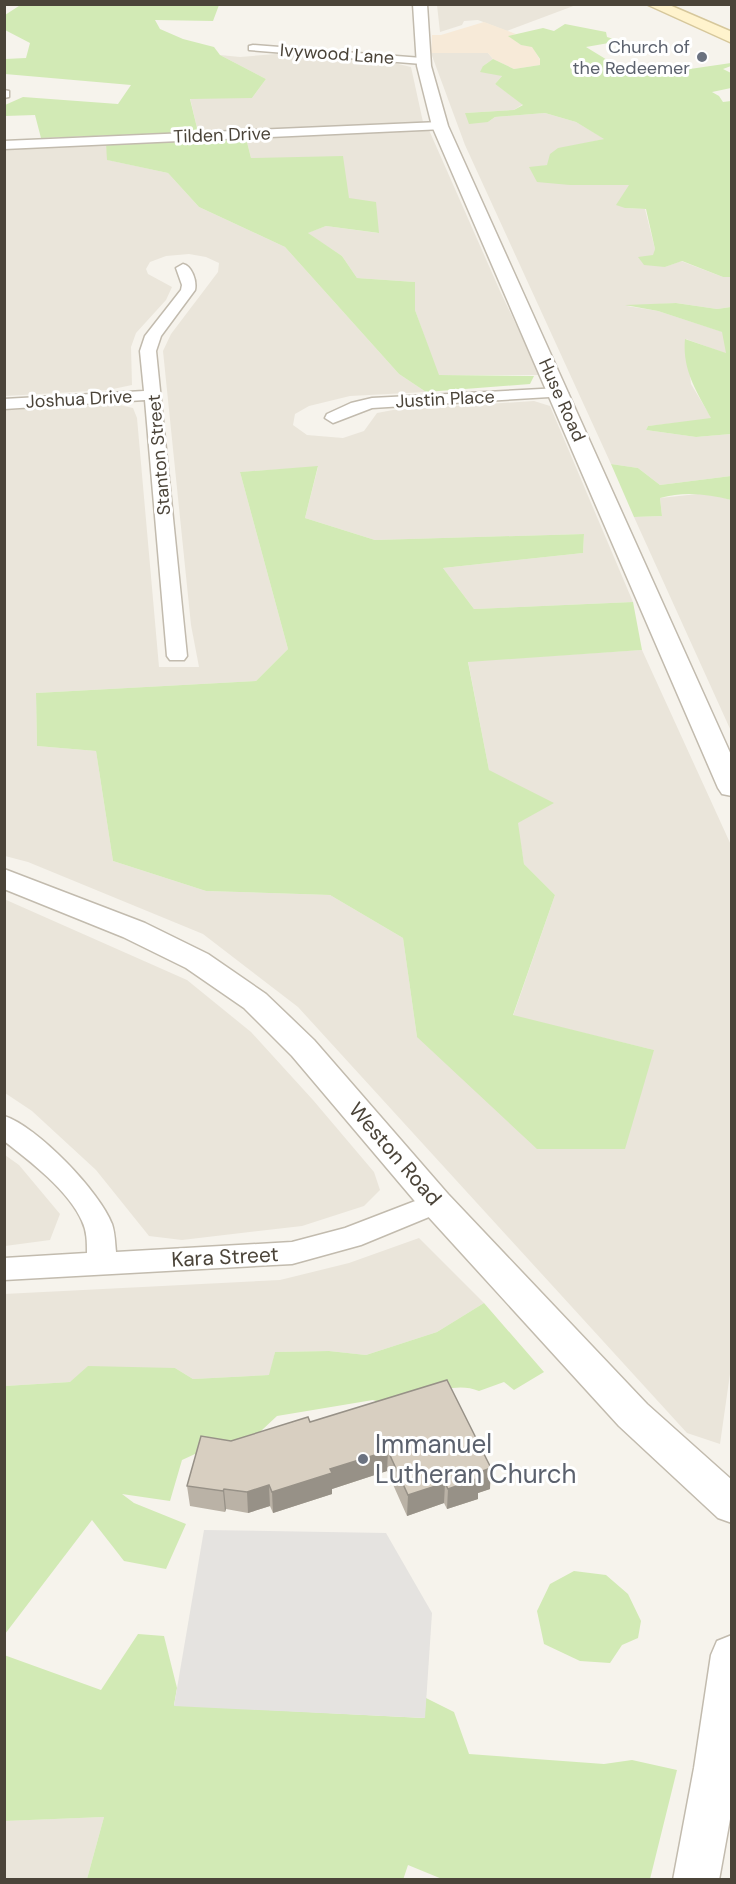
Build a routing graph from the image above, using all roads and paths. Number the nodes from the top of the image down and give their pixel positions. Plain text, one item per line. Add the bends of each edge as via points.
1 (420, 4) edge
2 (653, 4) edge
3 (732, 38) edge
4 (253, 48) dead end
5 (422, 61) junction
6 (440, 126) junction
7 (4, 145) edge
8 (183, 268) dead end
9 (560, 393) junction
10 (153, 395) junction
11 (4, 404) edge
12 (333, 418) dead end
13 (177, 656) dead end
14 (732, 788) edge
15 (4, 878) edge
16 (4, 1126) edge
17 (436, 1203) junction
18 (102, 1264) junction
19 (4, 1269) edge
20 (732, 1506) edge
21 (732, 1655) edge
22 (724, 1770) edge
23 (696, 1880) edge

1 - 5 street, Huse Road
2 - 3 main road
4 - 5 street, Ivywood Lane
5 - 6 street, Huse Road
6 - 7 street, Tilden Drive
6 - 9 street, Huse Road
8 - 10 street, Stanton Street via 188,290 150,344 148,362
9 - 12 street, Justin Place via 372,402
9 - 14 street, Huse Road
10 - 11 street, Joshua Drive
10 - 13 street, Stanton Street
15 - 17 street, Weston Road via 134,930 197,961 255,1001 303,1048
16 - 18 street via 26,1143 89,1208 98,1224
17 - 18 street, Kara Street via 351,1237 292,1253
17 - 20 street, Weston Road via 633,1415
18 - 19 street, Kara Street
21 - 22 street
22 - 23 street

